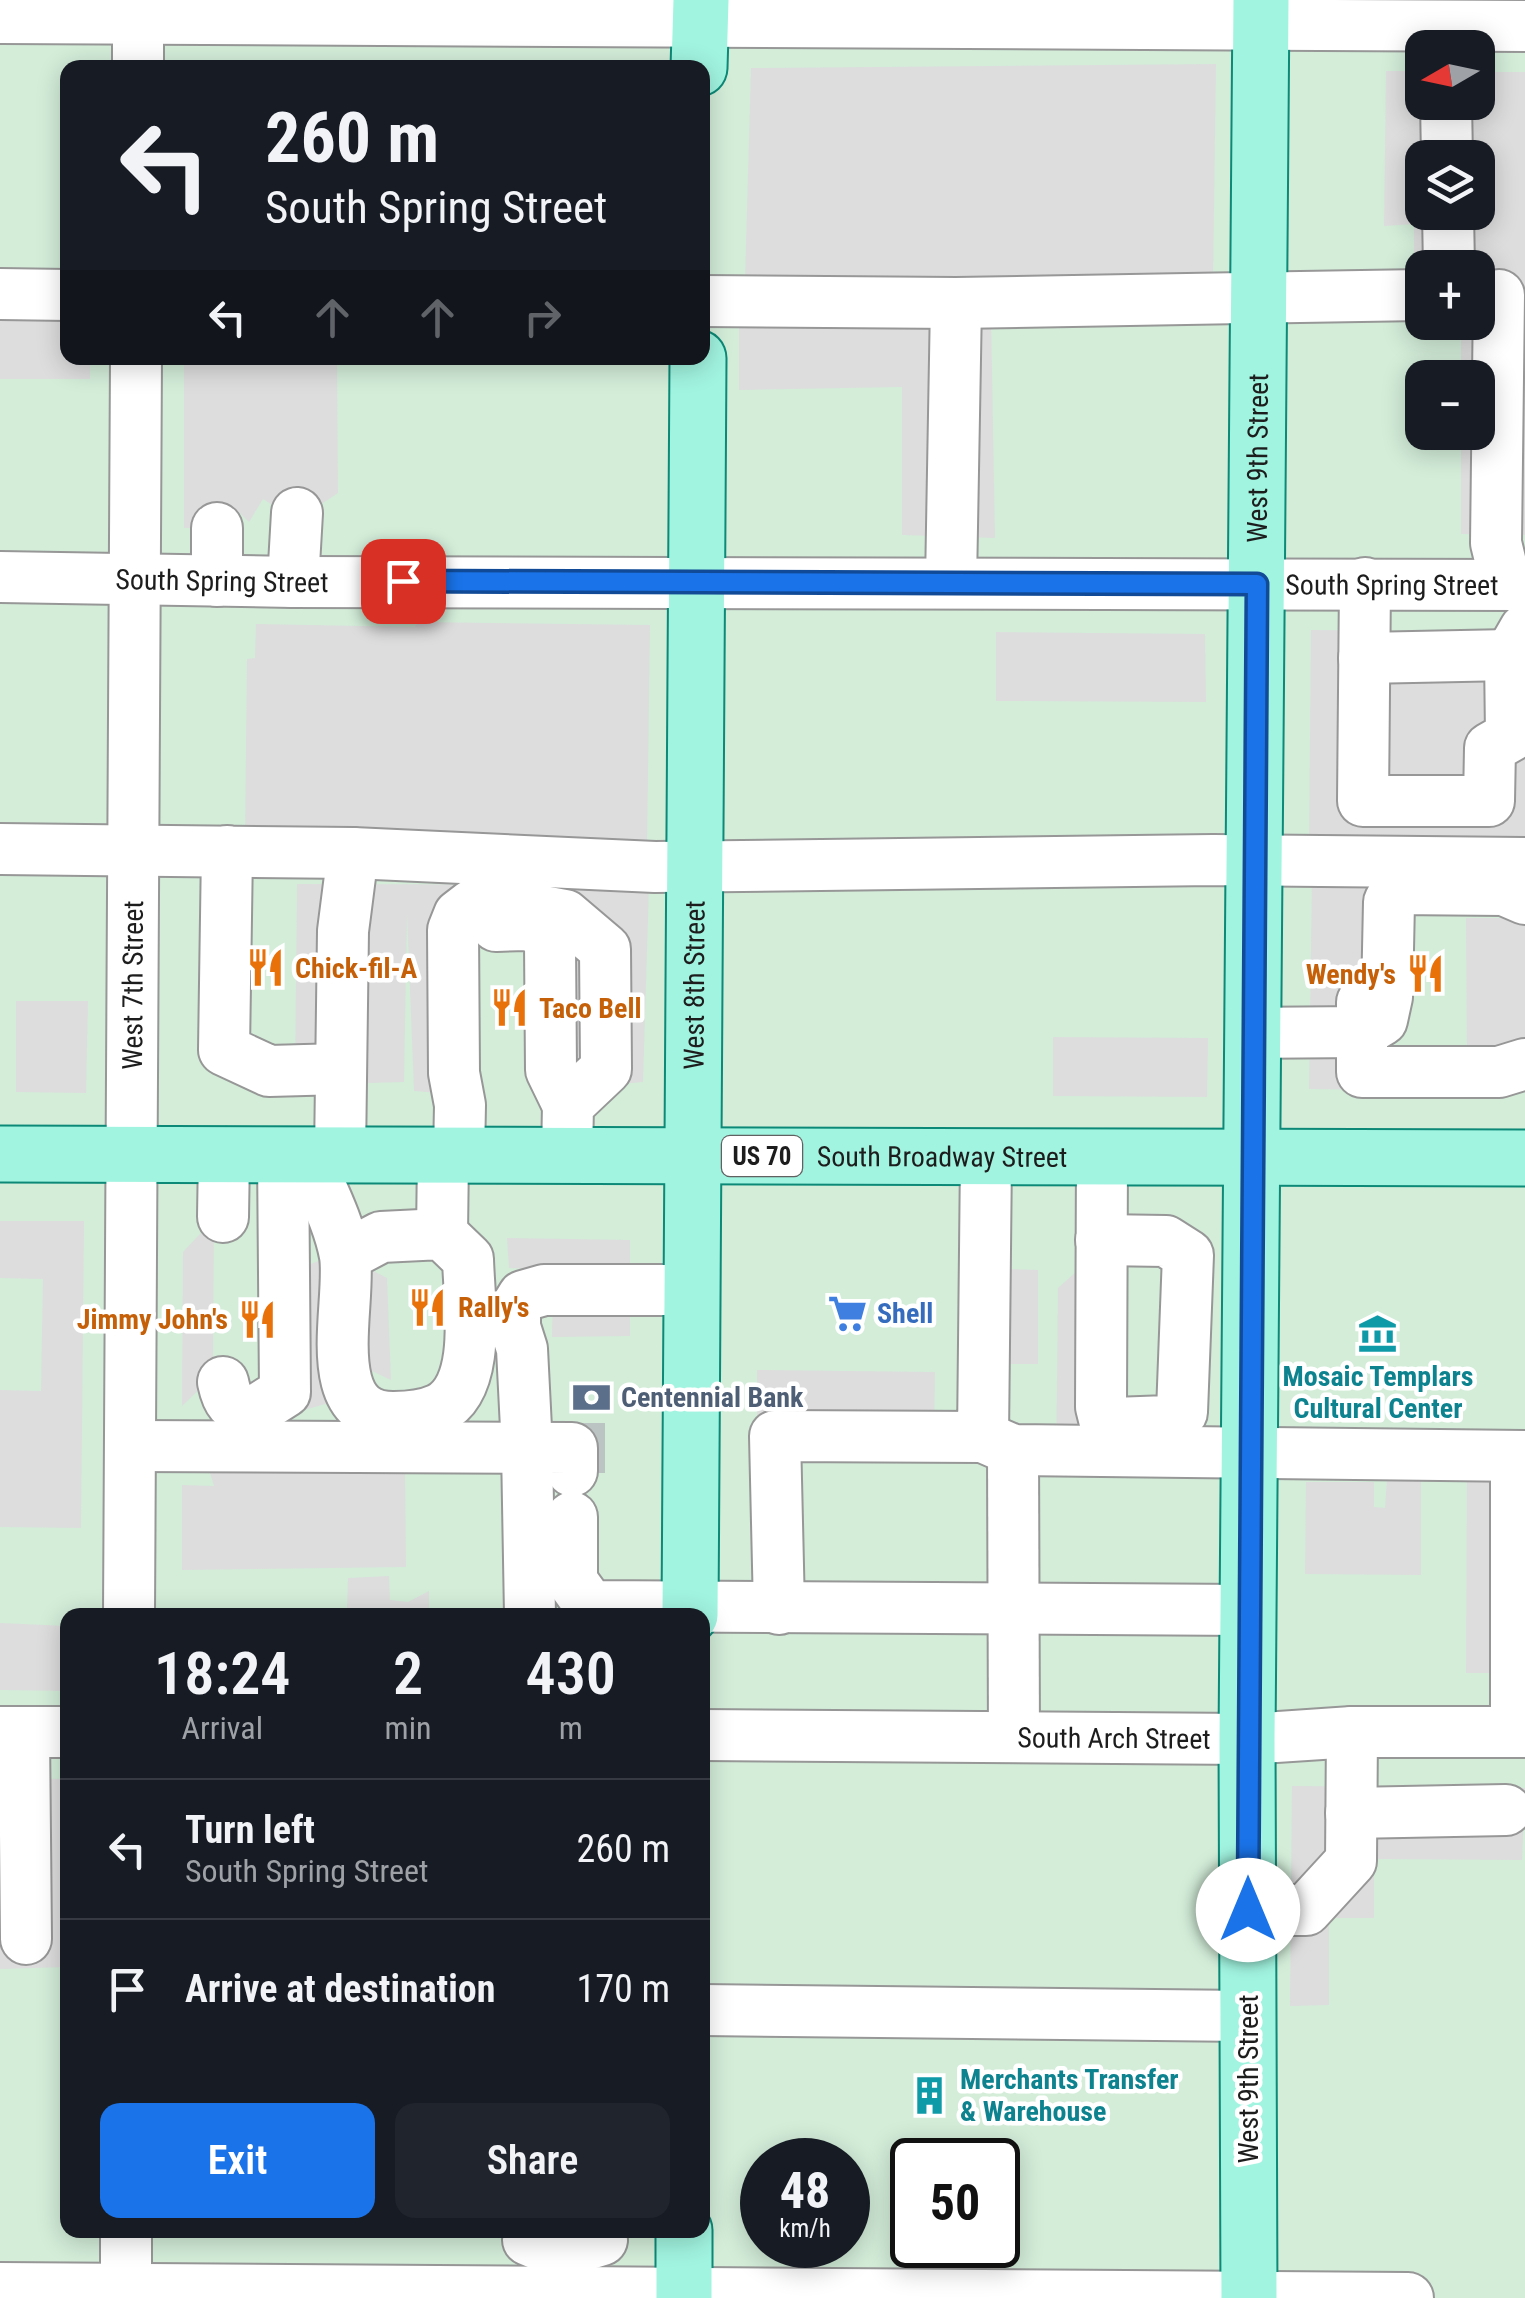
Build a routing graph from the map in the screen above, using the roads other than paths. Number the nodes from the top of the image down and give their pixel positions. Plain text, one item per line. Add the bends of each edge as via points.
1 (1261, 13) edge
2 (0, 18) edge
3 (1447, 24) edge
4 (1525, 26) edge
5 (138, 29) edge
6 (700, 29) edge
7 (0, 294) edge
8 (60, 295) edge
9 (1405, 295) edge
10 (1500, 295) edge
11 (1259, 298) junction
12 (710, 301) edge
13 (956, 303) junction
14 (136, 365) edge
15 (698, 365) edge
16 (297, 513) dead end
17 (217, 528) dead end
18 (0, 577) edge
19 (135, 580) junction
20 (216, 581) junction
21 (293, 582) junction
22 (694, 582) junction
23 (951, 583) junction
24 (1365, 583) junction
25 (1257, 584) junction
26 (1515, 584) edge
27 (1518, 642) edge
28 (1364, 658) junction
29 (0, 850) edge
30 (218, 851) junction
31 (133, 852) junction
32 (353, 853) junction
33 (1255, 861) junction
34 (1365, 862) junction
35 (1525, 863) edge
36 (692, 865) junction
37 (1525, 900) edge
38 (1362, 1032) junction
39 (1254, 1033) junction
40 (1525, 1064) edge
41 (342, 1068) junction
42 (568, 1130) junction
43 (454, 1139) junction
44 (0, 1154) edge
45 (132, 1154) junction
46 (224, 1155) junction
47 (310, 1155) junction
48 (691, 1156) junction
49 (986, 1157) junction
50 (1102, 1157) junction
51 (1253, 1157) junction
52 (1525, 1158) edge
53 (222, 1218) dead end
54 (442, 1234) junction
55 (1101, 1240) junction
56 (345, 1256) junction
57 (691, 1290) junction
58 (233, 1413) junction
59 (360, 1428) junction
60 (1106, 1437) junction
61 (998, 1443) junction
62 (130, 1446) junction
63 (1251, 1452) junction
64 (1520, 1456) edge
65 (561, 1471) junction
66 (1520, 1534) edge
67 (129, 1608) edge
68 (532, 1608) edge
69 (623, 1608) edge
70 (690, 1608) edge
71 (779, 1609) junction
72 (1013, 1610) junction
73 (1248, 1610) junction
74 (710, 1611) edge
75 (30, 1732) edge
76 (1352, 1732) junction
77 (1521, 1732) edge
78 (710, 1735) edge
79 (1014, 1737) junction
80 (1248, 1738) junction
81 (1506, 1810) dead end
82 (1351, 1813) junction
83 (1248, 1910) junction
84 (26, 1939) dead end
85 (710, 2010) edge
86 (1248, 2016) junction
87 (126, 2238) edge
88 (684, 2238) edge
89 (0, 2288) edge
90 (126, 2293) edge
91 (444, 2294) edge
92 (684, 2295) edge
93 (1249, 2296) edge
94 (1408, 2298) edge

1 - 3 street
1 - 6 street
1 - 11 main road, West 9th Street
2 - 5 street
3 - 4 street
5 - 6 street
7 - 8 street
9 - 11 street
10 - 26 street via 1496,543
11 - 13 street
11 - 25 main road, West 9th Street
12 - 13 street
13 - 23 street
14 - 19 street, West 7th Street
15 - 22 main road, West 8th Street
16 - 21 street
17 - 20 street
18 - 19 street, South Spring Street
19 - 20 street, South Spring Street
19 - 31 street, West 7th Street
20 - 21 street, South Spring Street
21 - 22 street, South Spring Street
22 - 23 street, South Spring Street
22 - 36 main road, West 8th Street
23 - 25 street, South Spring Street
24 - 25 street, South Spring Street
24 - 26 street, South Spring Street
24 - 28 street
25 - 33 main road, West 9th Street
27 - 28 street
27 - 28 street via 1511,736 1490,748 1488,801 1362,800
29 - 31 street
30 - 31 street
30 - 32 street
30 - 41 street via 207,1050 237,1072
31 - 45 street, West 7th Street
32 - 36 street
32 - 41 street via 343,931
33 - 34 street
33 - 36 street
33 - 39 main road, West 9th Street
34 - 35 street
34 - 38 street
36 - 48 main road, West 8th Street
37 - 38 street via 1504,890 1396,889 1389,902 1382,1020
38 - 39 street
38 - 40 street via 1362,1072 1499,1072
39 - 51 main road, West 9th Street
41 - 47 street
42 - 43 main road, South Broadway Street / US 70
42 - 43 street via 552,1070 546,931 485,926 477,932 473,1072
42 - 48 main road, South Broadway Street / US 70
43 - 47 main road, South Broadway Street / US 70
43 - 54 street
44 - 45 main road, South Broadway Street / US 70
45 - 46 main road, South Broadway Street / US 70
45 - 62 street, West 7th Street
46 - 47 main road, South Broadway Street / US 70
46 - 53 street
47 - 56 street
47 - 58 street via 285,1392 252,1414
48 - 49 main road, South Broadway Street / US 70
48 - 57 main road, West 8th Street
49 - 50 main road, South Broadway Street / US 70
49 - 61 street
50 - 51 main road, South Broadway Street / US 70
50 - 55 street
51 - 52 main road, South Broadway Street / US 70
51 - 63 main road, West 9th Street
54 - 56 street via 381,1237
54 - 59 street via 468,1259 466,1375 445,1406
55 - 60 street
55 - 60 street via 1166,1241 1188,1255 1182,1412
56 - 59 street via 346,1382
57 - 65 street via 544,1290 524,1296 515,1308 515,1327
57 - 70 main road, West 8th Street
58 - 59 street
58 - 62 street
59 - 65 street
60 - 61 street
60 - 63 street
61 - 71 street via 775,1436
61 - 72 street
62 - 67 street, West 7th Street
63 - 64 street
63 - 73 main road, West 9th Street
64 - 66 street
65 - 68 street
65 - 69 street via 572,1582 590,1606
66 - 77 street
71 - 72 street
71 - 74 street
72 - 73 street
72 - 79 street
73 - 80 main road, West 9th Street
75 - 84 street
76 - 77 street, South Arch Street
76 - 80 street, South Arch Street
76 - 82 street
78 - 79 street, South Arch Street
79 - 80 street, South Arch Street
80 - 83 main road, West 9th Street
81 - 82 street
82 - 83 street via 1351,1860 1306,1910
83 - 86 main road, West 9th Street
85 - 86 street
86 - 93 main road, West 9th Street
87 - 90 street
88 - 92 main road
89 - 90 street
90 - 91 street
91 - 92 street via 562,2256
92 - 93 street
93 - 94 street

